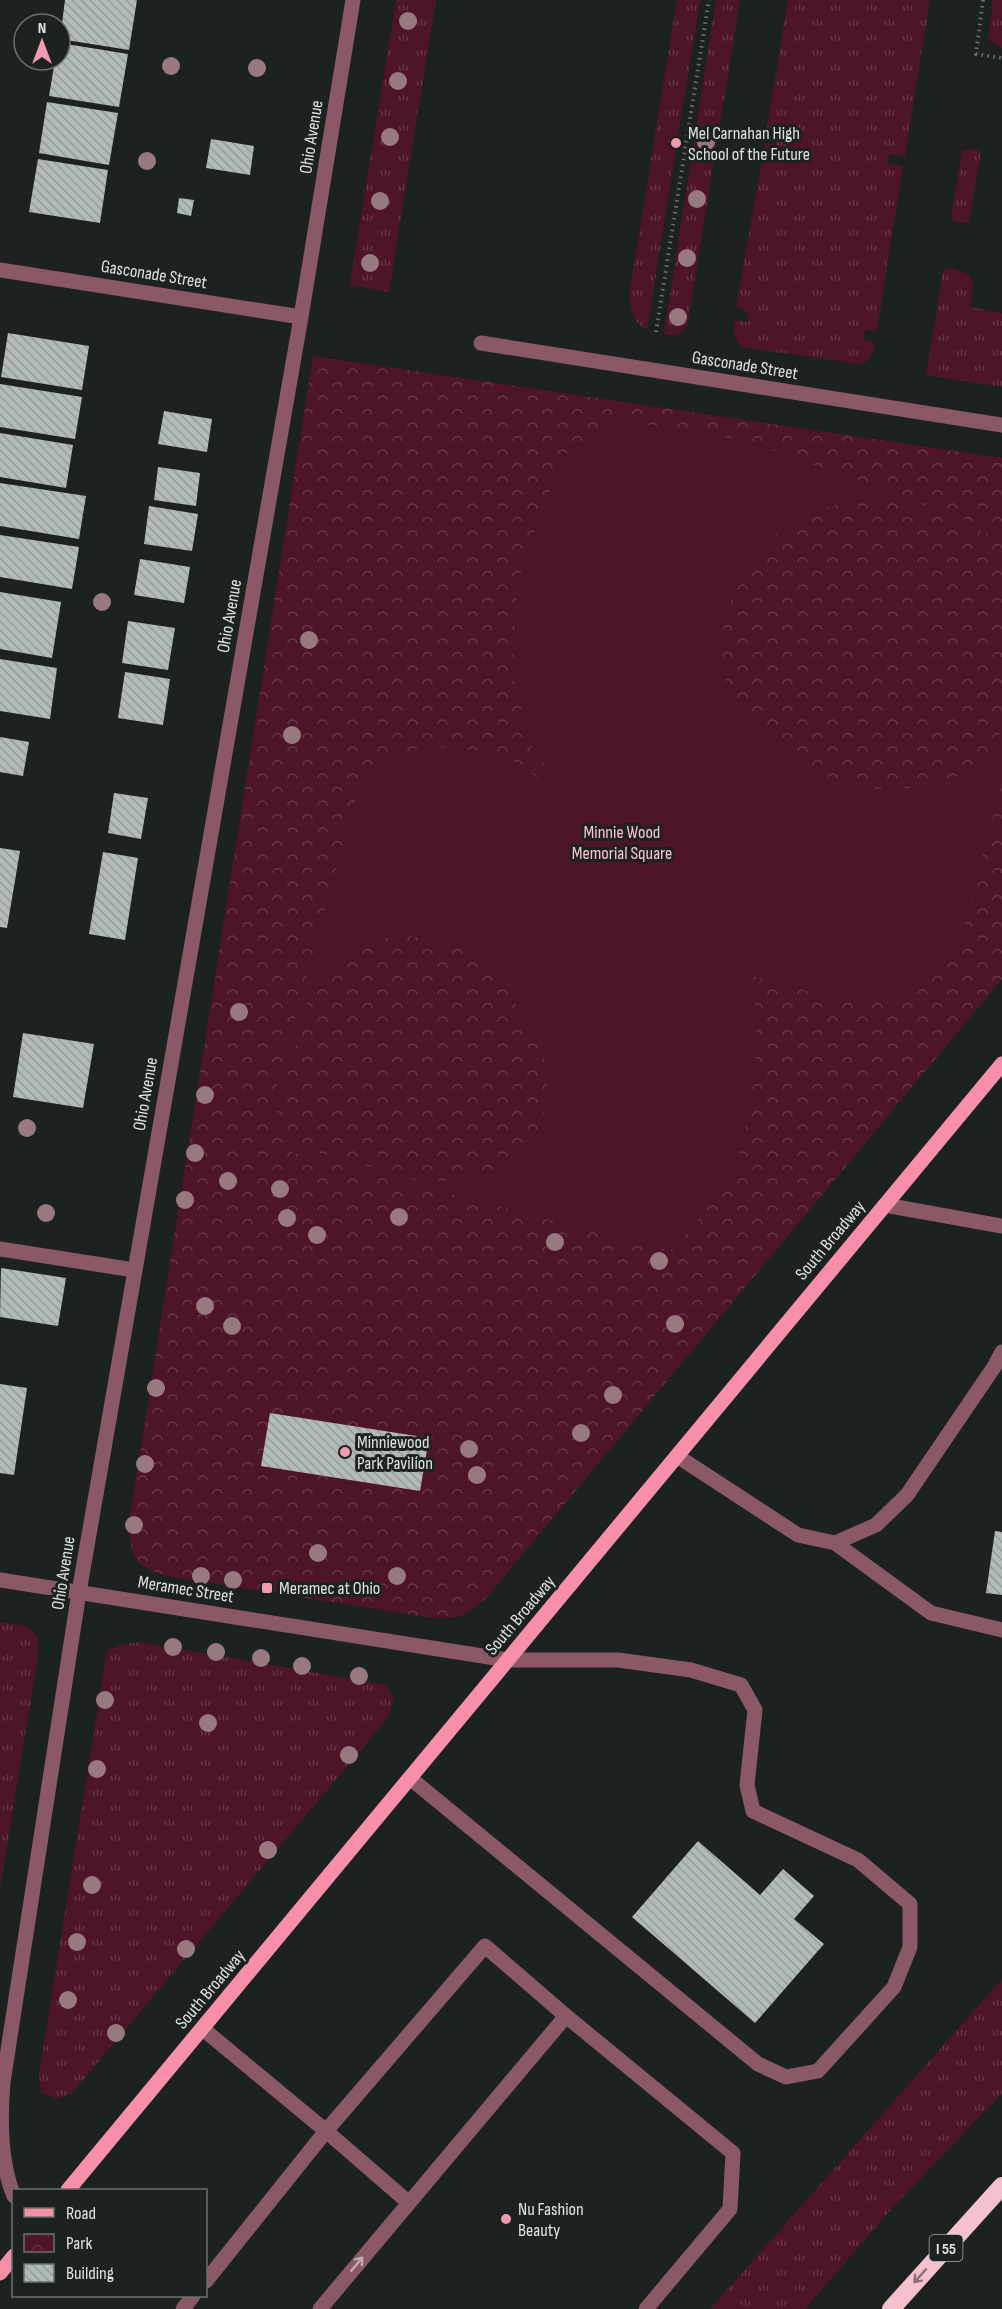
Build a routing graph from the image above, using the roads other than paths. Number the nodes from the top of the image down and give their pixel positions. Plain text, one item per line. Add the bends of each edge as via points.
1 (352, 0) edge
2 (0, 270) edge
3 (302, 318) junction
4 (481, 343) dead end
5 (1002, 425) edge
6 (1002, 1065) edge
7 (885, 1204) junction
8 (1002, 1226) edge
9 (0, 1249) edge
10 (134, 1270) junction
11 (1002, 1352) edge
12 (677, 1456) junction
13 (835, 1543) junction
14 (0, 1580) edge
15 (80, 1592) junction
16 (1002, 1630) edge
17 (508, 1660) junction
18 (410, 1778) junction
19 (566, 2016) junction
20 (203, 2029) junction
21 (326, 2131) junction
22 (1002, 2186) edge
23 (69, 2189) edge
24 (12, 2190) edge
25 (408, 2202) junction
26 (12, 2258) edge
27 (0, 2272) edge
28 (207, 2280) edge
29 (320, 2309) edge
30 (646, 2309) edge
31 (891, 2309) edge

1 - 3 street, Ohio Avenue
2 - 3 street, Gasconade Street
3 - 10 street, Ohio Avenue
4 - 5 street, Gasconade Street
6 - 7 main road, South Broadway
7 - 8 street
7 - 12 main road, South Broadway
9 - 10 street
10 - 15 street, Ohio Avenue
11 - 13 street via 907,1495 876,1525
12 - 13 street via 798,1535
12 - 17 main road, South Broadway
13 - 16 street via 931,1613
14 - 15 street, Meramec Street
15 - 17 street, Meramec Street
15 - 24 street, Ohio Avenue via 3,2082 1,2138 4,2168
17 - 18 main road, South Broadway
17 - 18 street, Meramec Street via 618,1660 691,1670 741,1685 756,1710 747,1785 753,1811 858,1860 910,1904 910,1947 894,1987 818,2071 786,2077 758,2064
18 - 20 main road, South Broadway
19 - 21 street via 484,1946
19 - 25 street
19 - 30 street via 733,2153 730,2209
20 - 21 street
20 - 23 main road, South Broadway
21 - 25 street
21 - 28 street
22 -> 31 highway, I 55
29 -> 25 street
26 - 27 main road

